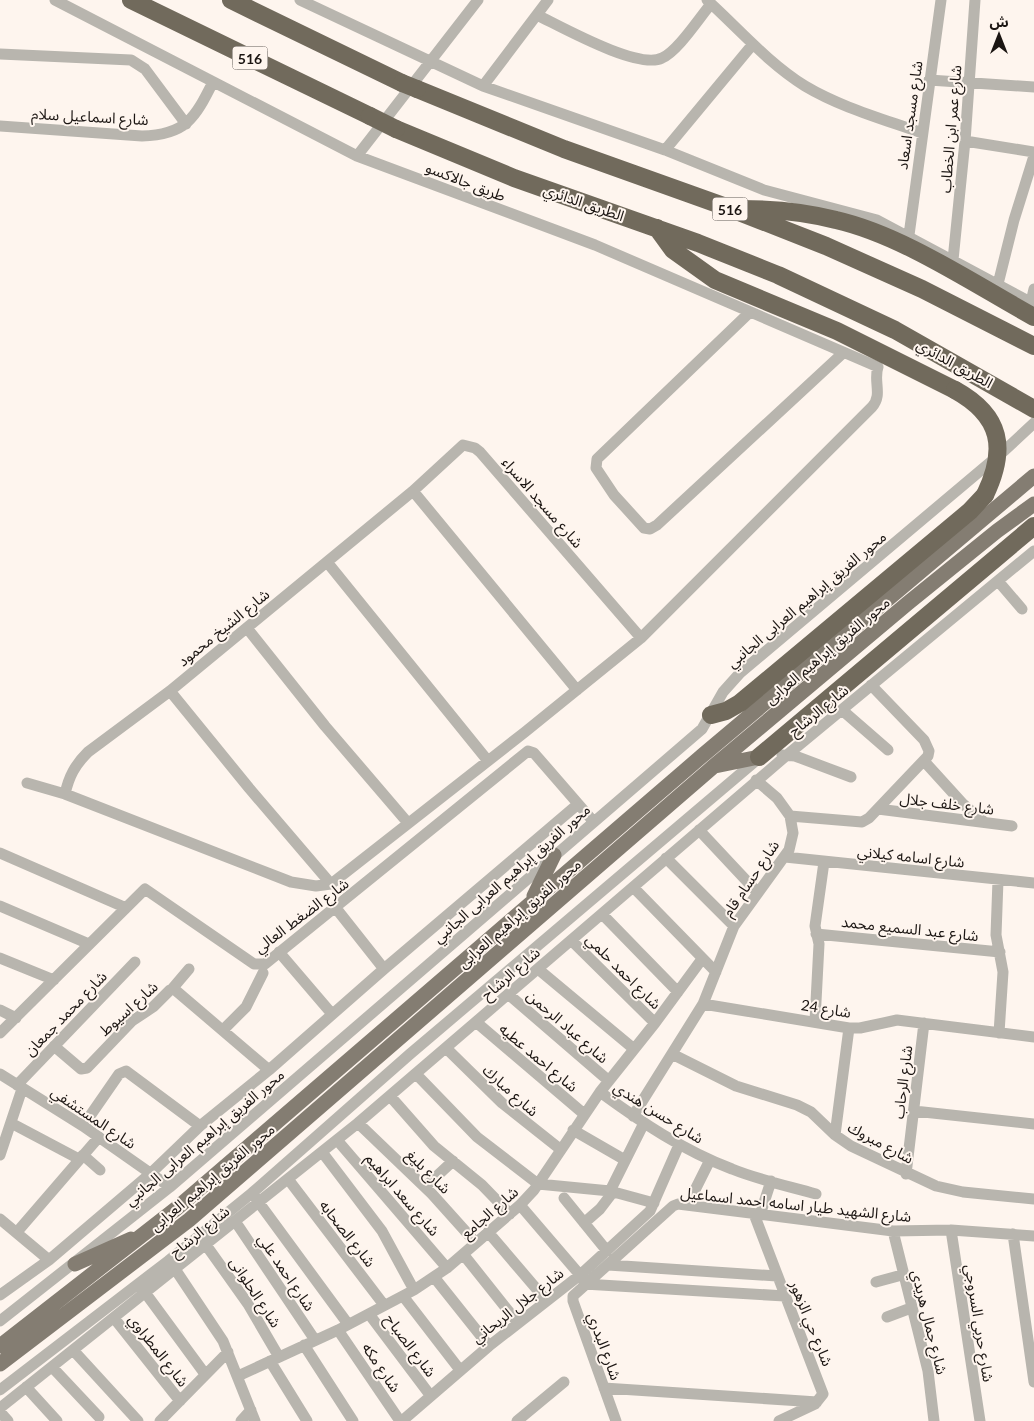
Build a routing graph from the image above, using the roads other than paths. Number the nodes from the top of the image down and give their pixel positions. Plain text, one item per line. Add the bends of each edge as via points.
1 (55, 0) edge
2 (131, 0) edge
3 (231, 0) edge
4 (302, 0) edge
5 (478, 0) edge
6 (548, 0) edge
7 (941, 0) edge
8 (975, 0) edge
9 (709, 2) edge
10 (537, 15) junction
11 (753, 44) junction
12 (0, 54) edge
13 (430, 60) junction
14 (929, 80) junction
15 (213, 82) junction
16 (969, 83) junction
17 (483, 86) junction
18 (1034, 87) edge
19 (186, 124) junction
20 (0, 126) edge
21 (922, 133) junction
22 (966, 141) junction
23 (665, 150) junction
24 (1034, 152) edge
25 (357, 156) junction
26 (1034, 156) edge
27 (729, 208) junction
28 (657, 228) junction
29 (909, 235) junction
30 (953, 260) junction
31 (998, 284) junction
32 (1034, 289) edge
33 (1033, 308) edge
34 (749, 313) junction
35 (1034, 346) edge
36 (843, 353) junction
37 (1034, 409) edge
38 (1034, 422) edge
39 (1034, 476) edge
40 (413, 491) junction
41 (1034, 504) edge
42 (1032, 528) edge
43 (1034, 552) edge
44 (327, 562) junction
45 (998, 582) junction
46 (1022, 609) dead end
47 (247, 628) junction
48 (641, 638) junction
49 (871, 686) junction
50 (577, 690) junction
51 (170, 691) junction
52 (842, 710) junction
53 (712, 715) junction
54 (526, 732) junction
55 (888, 750) dead end
56 (534, 753) junction
57 (787, 755) junction
58 (759, 757) junction
59 (488, 761) junction
60 (924, 761) junction
61 (714, 766) junction
62 (851, 777) dead end
63 (756, 780) junction
64 (28, 783) dead end
65 (65, 794) junction
66 (578, 805) junction
67 (878, 809) junction
68 (790, 816) junction
69 (593, 821) junction
70 (986, 822) junction
71 (408, 824) junction
72 (1012, 826) dead end
73 (699, 830) junction
74 (0, 854) edge
75 (554, 855) junction
76 (785, 857) junction
77 (666, 858) junction
78 (824, 862) junction
79 (998, 880) junction
80 (1034, 883) edge
81 (331, 884) junction
82 (633, 887) junction
83 (758, 893) junction
84 (531, 902) junction
85 (0, 906) edge
86 (335, 907) junction
87 (124, 908) junction
88 (602, 914) junction
89 (734, 926) junction
90 (816, 934) junction
91 (571, 940) junction
92 (89, 944) junction
93 (279, 952) junction
94 (1000, 952) junction
95 (0, 958) edge
96 (702, 959) junction
97 (135, 962) dead end
98 (189, 969) dead end
99 (384, 969) junction
100 (538, 969) junction
101 (716, 972) junction
102 (262, 974) dead end
103 (54, 980) junction
104 (172, 989) junction
105 (678, 992) junction
106 (508, 994) junction
107 (703, 1004) junction
108 (0, 1010) edge
109 (332, 1014) junction
110 (16, 1018) junction
111 (815, 1021) junction
112 (476, 1022) junction
113 (924, 1023) junction
114 (655, 1024) junction
115 (848, 1028) junction
116 (223, 1030) junction
117 (999, 1032) junction
118 (0, 1033) edge
119 (1034, 1037) edge
120 (54, 1046) junction
121 (446, 1048) junction
122 (634, 1049) junction
123 (672, 1054) junction
124 (269, 1070) junction
125 (0, 1074) edge
126 (416, 1074) junction
127 (609, 1081) junction
128 (19, 1087) junction
129 (600, 1092) junction
130 (390, 1096) junction
131 (914, 1111) junction
132 (584, 1114) junction
133 (638, 1120) junction
134 (358, 1123) junction
135 (12, 1124) junction
136 (1034, 1124) edge
137 (83, 1126) junction
138 (200, 1126) junction
139 (573, 1130) junction
140 (835, 1135) junction
141 (99, 1137) junction
142 (337, 1140) junction
143 (679, 1145) junction
144 (560, 1149) junction
145 (322, 1152) junction
146 (0, 1155) edge
147 (81, 1157) junction
148 (625, 1160) junction
149 (710, 1160) junction
150 (453, 1161) junction
151 (100, 1170) dead end
152 (150, 1174) junction
153 (906, 1174) junction
154 (288, 1179) junction
155 (771, 1181) junction
156 (538, 1184) junction
157 (170, 1186) junction
158 (425, 1187) junction
159 (611, 1192) junction
160 (694, 1192) dead end
161 (816, 1194) dead end
162 (255, 1198) junction
163 (564, 1198) dead end
164 (1034, 1199) edge
165 (520, 1205) junction
166 (652, 1207) junction
167 (510, 1214) junction
168 (757, 1215) junction
169 (0, 1219) edge
170 (235, 1221) junction
171 (584, 1223) junction
172 (893, 1230) junction
173 (951, 1230) junction
174 (18, 1232) junction
175 (148, 1232) junction
176 (488, 1232) junction
177 (1013, 1234) junction
178 (1034, 1236) edge
179 (476, 1243) junction
180 (206, 1245) junction
181 (607, 1251) junction
182 (463, 1254) junction
183 (49, 1260) junction
184 (75, 1264) junction
185 (608, 1264) junction
186 (447, 1268) junction
187 (175, 1269) junction
188 (902, 1275) junction
189 (777, 1276) junction
190 (434, 1277) junction
191 (582, 1279) junction
192 (876, 1282) dead end
193 (142, 1288) junction
194 (408, 1293) junction
195 (0, 1295) edge
196 (785, 1296) junction
197 (546, 1300) junction
198 (384, 1305) junction
199 (911, 1308) junction
200 (369, 1314) junction
201 (887, 1317) dead end
202 (114, 1318) junction
203 (0, 1321) edge
204 (518, 1323) junction
205 (343, 1327) junction
206 (309, 1342) junction
207 (0, 1346) edge
208 (489, 1346) junction
209 (73, 1350) junction
210 (228, 1352) junction
211 (275, 1359) junction
212 (0, 1364) edge
213 (52, 1367) junction
214 (460, 1370) junction
215 (205, 1374) junction
216 (238, 1376) junction
217 (564, 1382) dead end
218 (1034, 1382) edge
219 (26, 1388) junction
220 (604, 1388) junction
221 (0, 1390) edge
222 (430, 1395) junction
223 (180, 1401) junction
224 (819, 1402) junction
225 (416, 1408) junction
226 (0, 1410) edge
227 (251, 1410) junction
228 (99, 1417) dead end
229 (8, 1421) edge
230 (57, 1421) edge
231 (138, 1421) edge
232 (160, 1421) edge
233 (241, 1421) edge
234 (256, 1421) edge
235 (307, 1421) edge
236 (353, 1421) edge
237 (401, 1421) edge
238 (421, 1421) edge
239 (517, 1421) edge
240 (616, 1421) edge
241 (779, 1421) edge
242 (934, 1421) edge
243 (980, 1421) edge

1 - 15 street, طريق جالاكسو
2 - 28 highway, الطريق الدائري / 516, bridge via 396,129 514,178
3 - 27 highway, 516 via 409,86 564,149
4 - 13 street
5 - 13 street
6 - 10 street
7 - 14 street, شارع مسجد اسعاد
8 - 16 street, شارع عمر ابن الخطاب
9 - 10 street via 669,54 657,60 636,60
9 - 11 street
10 - 17 street
11 - 21 street via 819,94
11 - 23 street
12 - 19 street via 131,60 145,69
13 - 17 street
13 - 25 street
14 - 16 street
14 - 21 street, شارع مسجد اسعاد
15 - 19 street, شارع اسماعيل سلام via 198,111
15 - 25 street, طريق جالاكسو
16 - 18 street
16 - 22 street, شارع عمر ابن الخطاب
17 - 23 street
19 - 20 street, شارع اسماعيل سلام via 166,134 142,136
21 - 29 street, شارع مسجد اسعاد
22 - 24 street
22 - 30 street, شارع عمر ابن الخطاب
23 - 29 street via 764,190 864,215
25 - 34 street, طريق جالاكسو via 596,245
26 - 31 street
27 - 33 highway via 796,213 857,226
27 - 35 highway, 516 via 874,267
28 - 37 highway, الطريق الدائري / 516 via 738,258 825,296 902,334
28 - 53 highway, bridge via 673,250 715,280 837,331 955,390 987,414 998,438 997,465 985,495 970,511 740,703
29 - 30 street
30 - 31 street
31 - 33 street
32 - 33 street
34 - 36 street, طريق جالاكسو
34 - 36 street via 597,458 596,468 614,495 644,528 657,526
36 - 48 street, طريق جالاكسو via 878,367 878,394 872,407
38 - 53 street, محور الفريق إبراهيم العرابى الجانبي via 740,672 723,692
39 - 84 main road, محور الفريق إبراهيم العرابى
40 - 44 street, شارع الشيخ محمود
40 - 48 street, شارع مسجد الاسراء via 460,446 474,448
40 - 50 street
41 - 61 main road, محور الفريق إبراهيم العرابى via 908,603
42 - 58 highway
43 - 45 street, شارع الرشاح
44 - 47 street, شارع الشيخ محمود
44 - 59 street
45 - 46 street
45 - 49 street, شارع الرشاح
47 - 51 street, شارع الشيخ محمود
47 - 71 street
48 - 50 street
49 - 52 street, شارع الرشاح
49 - 60 street via 924,740 929,750
50 - 54 street
51 - 65 street, شارع الشيخ محمود via 88,752 69,778
51 - 81 street
52 - 55 street
52 - 57 street, شارع الرشاح
53 - 69 street, محور الفريق إبراهيم العرابى الجانبي via 702,729
54 - 56 street
54 - 59 street
56 - 66 street
56 - 86 street, شارع الضغط العالي via 525,753
57 - 58 street
57 - 62 street
57 - 63 street, شارع الرشاح
58 - 61 main road
58 - 162 street via 410,1054
59 - 71 street
60 - 67 street
60 - 70 street via 962,804
61 - 212 main road, محور الفريق إبراهيم العرابى via 189,1220
63 - 68 street via 777,798
63 - 73 street, شارع الرشاح
64 - 65 street
65 - 81 street via 291,882 322,887
66 - 69 street
66 - 99 street
67 - 68 street via 869,818 855,822
67 - 70 street, شارع خلف جلال
68 - 76 street, شارع حسام قام via 792,841
69 - 75 street, محور الفريق إبراهيم العرابى الجانبي
70 - 72 street, شارع خلف جلال
71 - 81 street
73 - 77 street, شارع الرشاح
73 - 83 street
74 - 87 street
75 - 84 main road
75 - 157 street, محور الفريق إبراهيم العرابى الجانبي
76 - 78 street, شارع اسامه كيلاني
76 - 83 street, شارع حسام قام
77 - 82 street, شارع الرشاح
77 - 89 street
78 - 79 street, شارع اسامه كيلاني
78 - 90 street
79 - 80 street, شارع اسامه كيلاني
79 - 94 street via 996,928
82 - 88 street, شارع الرشاح
82 - 96 street
83 - 89 street, شارع حسام قام
84 - 175 main road, محور الفريق إبراهيم العرابى
85 - 92 street
86 - 93 street, شارع الضغط العالي
86 - 99 street
87 - 92 street, شارع الضغط العالي
87 - 93 street, شارع الضغط العالي via 141,890 148,889 254,964 265,964
88 - 91 street, شارع الرشاح
88 - 105 street
89 - 101 street, شارع حسام قام
90 - 94 street, شارع عبد السميع محمد
90 - 111 street via 819,944
91 - 100 street, شارع الرشاح
91 - 114 street, شارع احمد حلمي
92 - 103 street, شارع الضغط العالي
93 - 109 street
94 - 117 street via 1004,972
95 - 103 street
96 - 101 street
96 - 105 street, شارع الجامع
97 - 120 street, شارع محمد جمعان
98 - 104 street
99 - 109 street
100 - 106 street, شارع الرشاح
100 - 122 street
101 - 107 street, شارع حسام قام
102 - 116 street via 246,1007
103 - 110 street, شارع الضغط العالي
104 - 116 street, شارع اسيوط
104 - 120 street, شارع اسيوط via 132,1021 87,1068 81,1069
105 - 114 street, شارع الجامع
106 - 112 street, شارع الرشاح
106 - 127 street, شارع عباد الرحمن
107 - 111 street, شارع 24
107 - 123 street, شارع حسام قام
108 - 110 street
109 - 124 street
110 - 118 street, شارع الضغط العالي
111 - 115 street, شارع 24
112 - 121 street, شارع الرشاح
112 - 132 street, شارع احمد عطيه
113 - 115 street, شارع 24 via 897,1020
113 - 117 street, شارع 24
113 - 131 street, شارع الرحاب
114 - 122 street, شارع الجامع
115 - 140 street
116 - 124 street, شارع اسيوط
117 - 119 street, شارع 24
120 - 128 street, شارع محمد جمعان
121 - 126 street, شارع الرشاح
121 - 144 street, شارع مبارك via 502,1103
122 - 127 street, شارع الجامع
123 - 133 street, شارع حسام قام
123 - 140 street, شارع مبروك via 736,1086 797,1104 824,1122
124 - 138 street
125 - 128 street, شارع المستشفي
126 - 130 street, شارع الرشاح
126 - 156 street via 477,1137
127 - 129 street, شارع الجامع
128 - 135 street
128 - 137 street, شارع المستشفي
129 - 132 street, شارع الجامع
129 - 133 street, شارع حسن هندي
130 - 134 street, شارع الرشاح
130 - 150 street via 434,1146
131 - 136 street
131 - 153 street, شارع الرحاب
132 - 139 street, شارع الجامع
133 - 143 street, شارع حسن هندي
133 - 148 street, شارع حسام قام
134 - 142 street, شارع الرشاح
134 - 158 street, شارع بليغ
135 - 146 street
135 - 147 street
137 - 138 street via 119,1074 126,1071
137 - 141 street, شارع المستشفي
138 - 152 street
139 - 144 street, شارع الجامع
139 - 148 street
140 - 153 street, شارع مبروك
141 - 147 street
141 - 152 street, شارع المستشفي
142 - 145 street, شارع الرشاح
142 - 186 street, شارع سعد ابراهيم
143 - 149 street, شارع حسن هندي
143 - 166 street
144 - 156 street, شارع الجامع
145 - 154 street, شارع الرشاح
145 - 194 street via 382,1231
147 - 151 street
147 - 174 street
148 - 159 street, شارع حسام قام
149 - 155 street, شارع حسن هندي
149 - 160 street
150 - 158 street
150 - 167 street
152 - 157 street, شارع المستشفي
152 - 183 street
153 - 164 street, شارع مبروك via 949,1189
154 - 162 street, شارع الرشاح
154 - 198 street, شارع الصحابه
155 - 161 street, شارع حسن هندي
155 - 168 street
156 - 159 street
156 - 165 street, شارع الجامع
157 - 184 street, محور الفريق إبراهيم العرابى الجانبي
158 - 179 street, شارع بليغ
159 - 166 street
159 - 171 street, شارع حسام قام via 600,1209
162 - 170 street, شارع الرشاح
162 - 193 street
162 - 205 street, شارع مكه
163 - 171 street
165 - 167 street, شارع الجامع
165 - 191 street
166 - 181 street, شارع جلال الريحاني
167 - 176 street, شارع الجامع
168 - 172 street, شارع الشهيد طيار اسامه احمد اسماعيل
168 - 185 street, شارع الشهيد طيار اسامه احمد اسماعيل via 678,1204
168 - 189 street, شارع حي الزهور
169 - 174 street
170 - 180 street, شارع الرشاح
170 - 206 street, شارع احمد علي
171 - 181 street
172 - 173 street, شارع الشهيد طيار اسامه احمد اسماعيل
172 - 188 street, شارع جمال هريدي
173 - 177 street, شارع الشهيد طيار اسامه احمد اسماعيل
173 - 243 street, شارع حربي السروجي
174 - 183 street
175 - 184 main road
175 - 207 main road, محور الفريق إبراهيم العرابى
176 - 179 street, شارع الجامع
176 - 197 street
177 - 178 street, شارع الشهيد طيار اسامه احمد اسماعيل
177 - 218 street
179 - 182 street, شارع الجامع
180 - 187 street, شارع الرشاح
180 - 211 street, شارع الحلوانى via 248,1304
181 - 191 street, شارع جلال الريحاني
182 - 186 street, شارع الجامع
182 - 204 street
183 - 195 street
184 - 203 street, محور الفريق إبراهيم العرابى الجانبي
185 - 189 street
185 - 191 street, شارع الشهيد طيار اسامه احمد اسماعيل
186 - 190 street, شارع الجامع
187 - 193 street, شارع الرشاح
187 - 210 street
188 - 192 street
188 - 199 street, شارع جمال هريدي
189 - 196 street, شارع حي الزهور
190 - 194 street, شارع الجامع
190 - 208 street
191 - 196 street
191 - 197 street, شارع جلال الريحاني
191 - 220 street, شارع البدري via 573,1301
193 - 202 street, شارع الرشاح
193 - 215 street
193 - 221 street
194 - 198 street, شارع الجامع
194 - 214 street
196 - 224 street, شارع حي الزهور via 822,1389
197 - 204 street, شارع جلال الريحاني
198 - 200 street, شارع الجامع
199 - 201 street
199 - 242 street, شارع جمال هريدي via 928,1372
200 - 205 street, شارع الجامع
200 - 222 street, شارع الصباح
202 - 209 street, شارع الرشاح
202 - 223 street, شارع المطراوي
204 - 208 street, شارع جلال الريحاني
205 - 206 street, شارع الجامع
205 - 237 street, شارع مكه
206 - 211 street, شارع الجامع
206 - 236 street, شارع احمد علي
208 - 214 street, شارع جلال الريحاني
209 - 213 street, شارع الرشاح
209 - 231 street
210 - 215 street
210 - 216 street
211 - 216 street, شارع الجامع
211 - 235 street, شارع الحلوانى
213 - 219 street, شارع الرشاح
213 - 228 street
214 - 222 street, شارع جلال الريحاني
215 - 223 street
216 - 227 street
217 - 239 street
219 - 226 street, شارع الرشاح
219 - 230 street
220 - 224 street
220 - 240 street, شارع البدري
222 - 225 street, شارع جلال الريحاني
223 - 232 street
224 - 241 street
225 - 237 street, شارع جلال الريحاني
225 - 238 street
226 - 229 street
227 - 233 street
227 - 234 street

